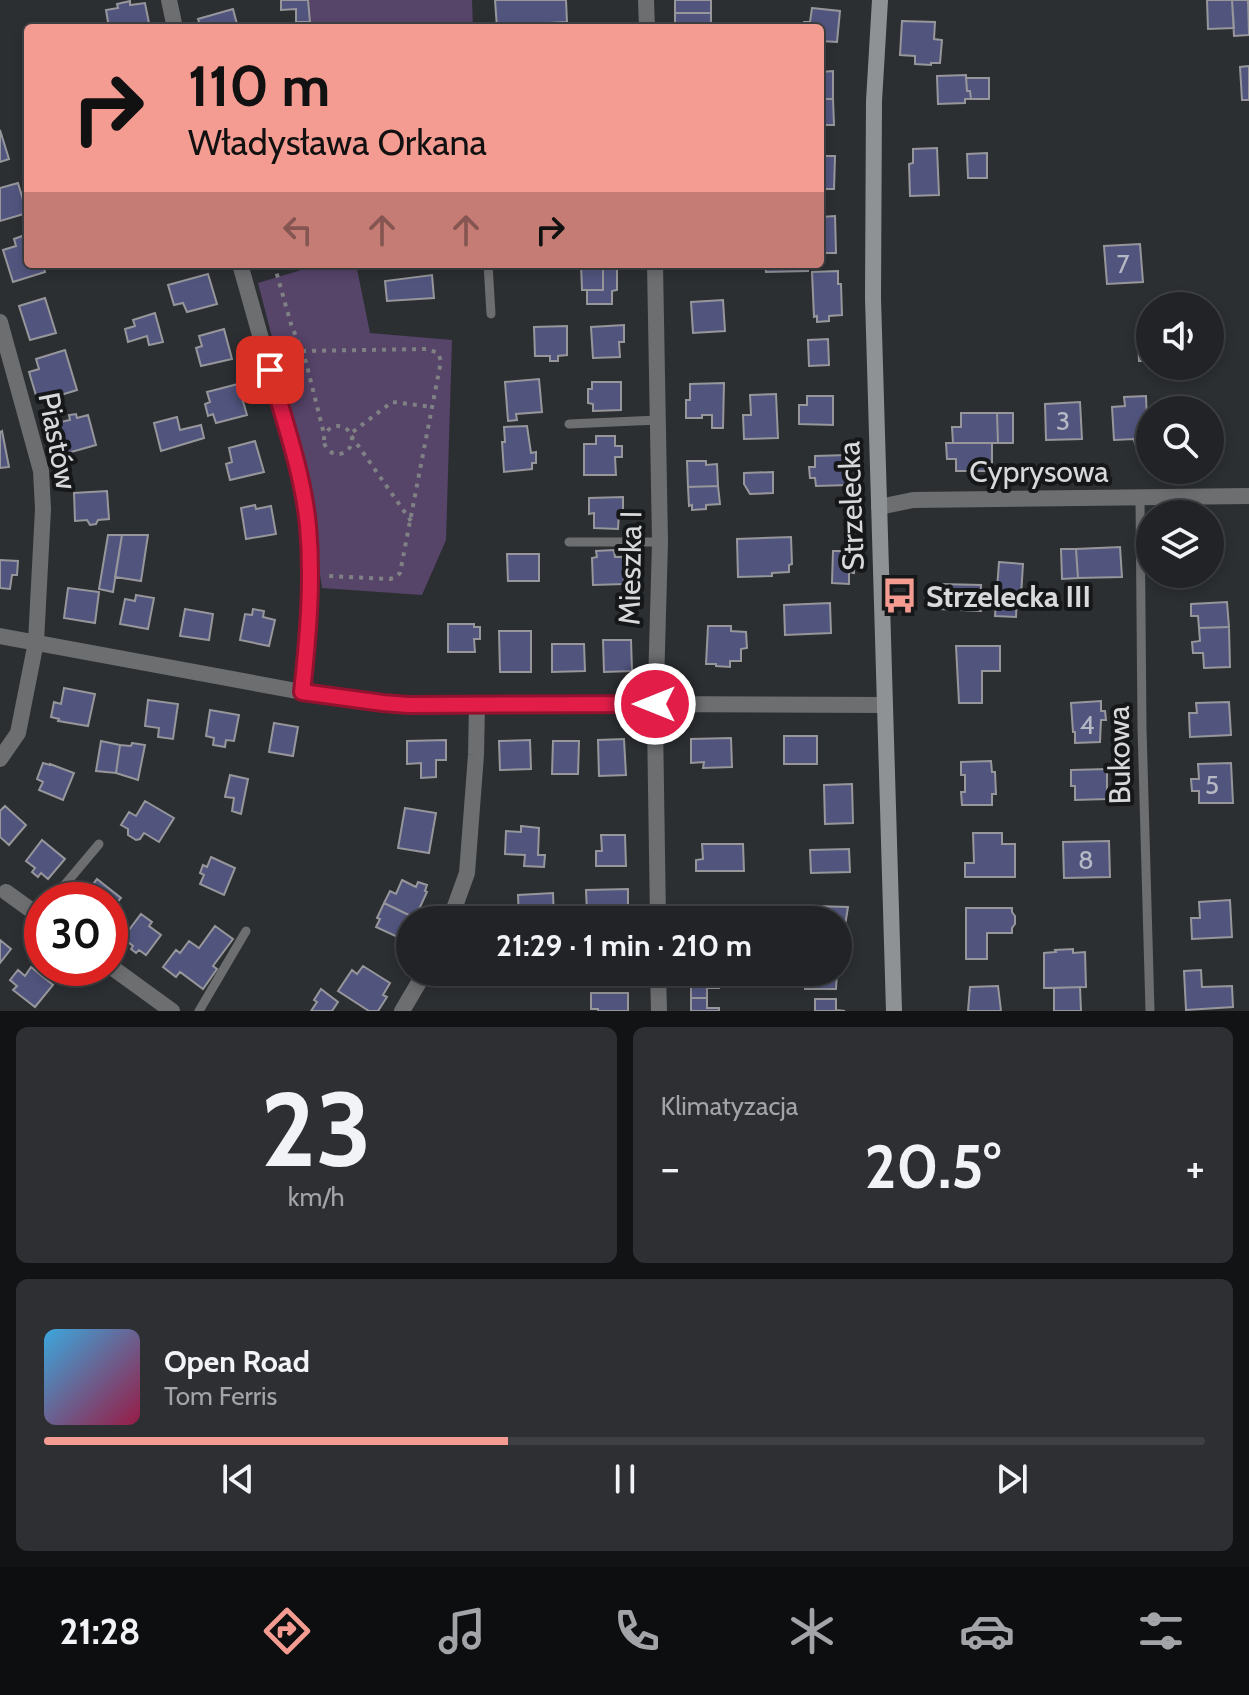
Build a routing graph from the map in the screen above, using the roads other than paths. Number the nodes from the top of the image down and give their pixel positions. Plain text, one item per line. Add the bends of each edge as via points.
1 (169, 0) edge
2 (646, 0) edge
3 (880, 0) edge
4 (174, 24) edge
5 (647, 24) edge
6 (245, 268) edge
7 (488, 268) edge
8 (655, 268) edge
9 (491, 314) dead end
10 (0, 322) edge
11 (658, 420) junction
12 (569, 424) dead end
13 (1249, 496) edge
14 (1140, 498) junction
15 (879, 507) junction
16 (569, 542) dead end
17 (660, 542) junction
18 (0, 636) edge
19 (36, 642) junction
20 (302, 692) junction
21 (655, 704) junction
22 (477, 705) junction
23 (884, 705) junction
24 (0, 759) edge
25 (99, 844) dead end
26 (67, 882) edge
27 (6, 892) dead end
28 (24, 904) edge
29 (455, 906) edge
30 (658, 906) edge
31 (246, 931) dead end
32 (128, 979) edge
33 (417, 986) edge
34 (658, 986) edge
35 (172, 1011) edge
36 (199, 1011) edge
37 (402, 1011) edge
38 (659, 1011) edge
39 (894, 1011) edge
40 (1150, 1011) edge

1 - 4 street
2 - 5 street
3 - 15 street, Strzelecka via 873,298
6 - 20 street via 308,523 311,574
7 - 9 lane
8 - 11 street, Mieszka I
10 - 19 street, Piastów via 41,471
11 - 12 lane
11 - 17 street, Mieszka I
13 - 14 street, Cyprysowa
14 - 15 street, Cyprysowa via 913,500
14 - 40 lane, Bukowa
15 - 23 street, Strzelecka
16 - 17 lane
17 - 21 street, Mieszka I
18 - 19 street
19 - 20 street
19 - 24 street, Piastów via 18,733
20 - 22 street via 383,703
21 - 22 street
21 - 23 street
21 - 30 street, Mieszka I
22 - 29 street via 467,873
23 - 39 street, Strzelecka
25 - 26 lane
27 - 28 street
31 - 36 lane
32 - 35 street
33 - 37 street
34 - 38 street

